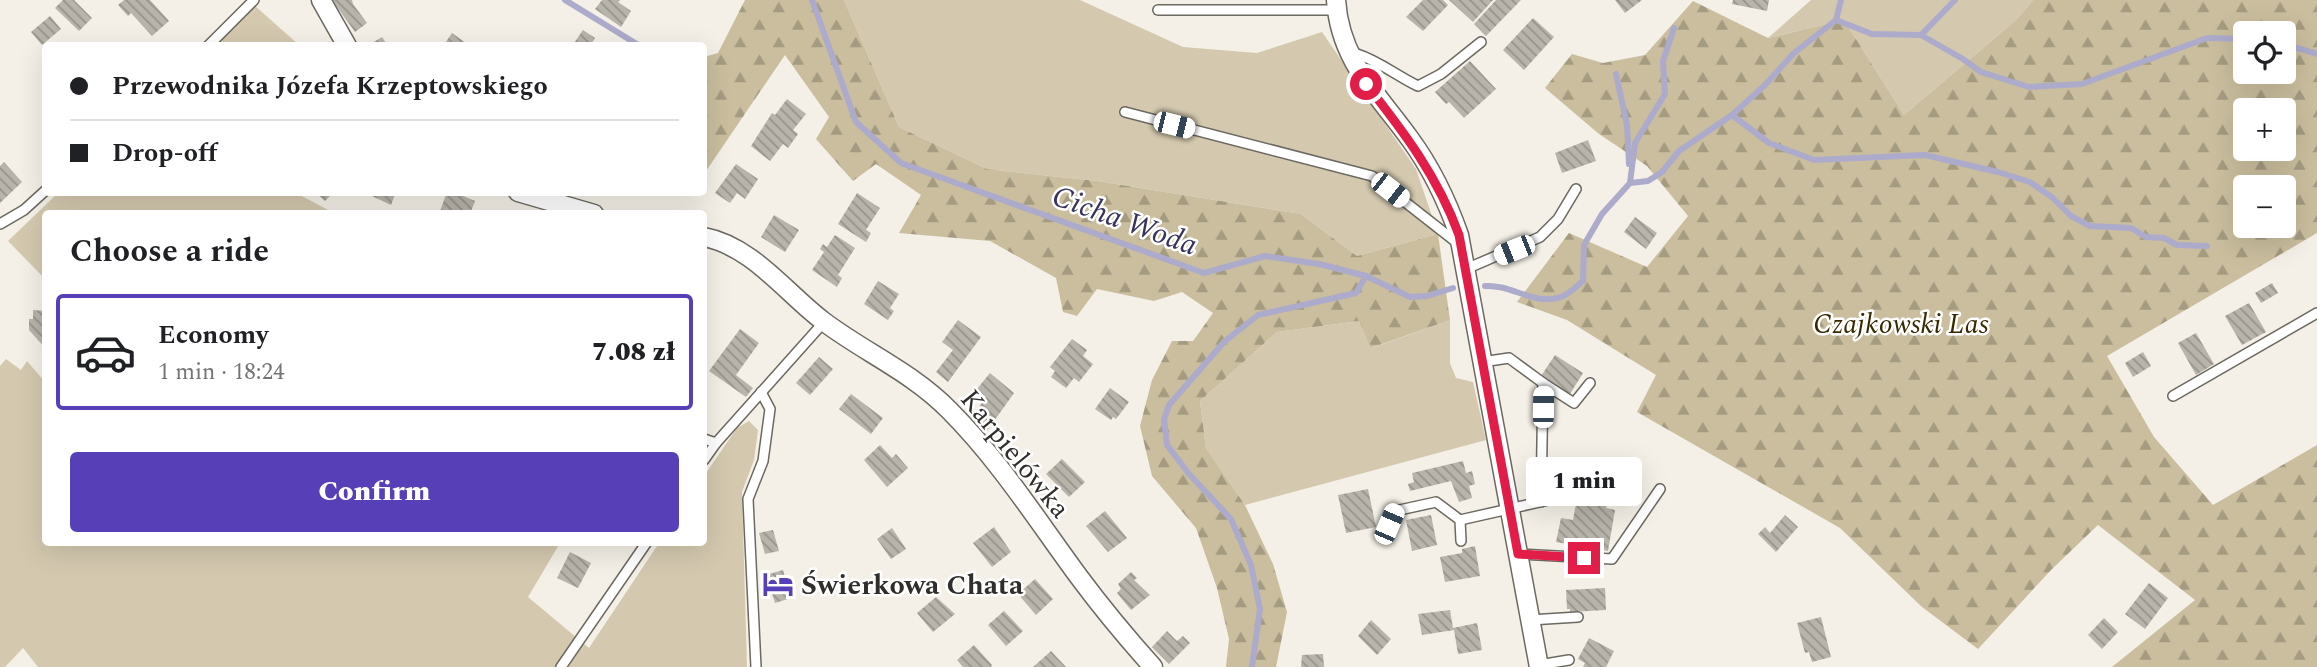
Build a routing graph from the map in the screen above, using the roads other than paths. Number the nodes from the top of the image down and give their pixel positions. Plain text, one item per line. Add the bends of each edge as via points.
1 (254, 0) edge
2 (321, 0) edge
3 (1336, 5) edge
4 (1158, 10) dead end
5 (212, 42) edge
6 (345, 42) edge
7 (1481, 42) dead end
8 (1350, 57) junction
9 (1125, 113) dead end
10 (1576, 189) dead end
11 (42, 194) edge
12 (532, 196) edge
13 (580, 210) edge
14 (0, 224) edge
15 (707, 238) edge
16 (1461, 246) junction
17 (1466, 269) junction
18 (2317, 313) edge
19 (824, 322) junction
20 (1482, 362) junction
21 (1543, 383) junction
22 (1590, 383) dead end
23 (761, 392) junction
24 (2173, 397) dead end
25 (707, 440) edge
26 (716, 443) junction
27 (707, 456) edge
28 (1660, 489) dead end
29 (1566, 496) dead end
30 (1541, 502) junction
31 (1510, 509) junction
32 (1460, 520) junction
33 (1383, 537) dead end
34 (1461, 541) dead end
35 (645, 546) edge
36 (1518, 554) junction
37 (1578, 617) dead end
38 (1531, 620) junction
39 (1569, 660) dead end
40 (1539, 666) edge
41 (561, 667) edge
42 (756, 667) edge
43 (1153, 667) edge

1 - 5 lane
2 - 6 street
3 - 4 lane
3 - 8 street
7 - 8 lane via 1441,75 1418,86 1374,60 1357,54
8 - 16 street via 1434,177
9 - 16 lane via 1372,176
10 - 17 lane via 1558,219 1540,237
11 - 14 lane
12 - 13 street
15 - 19 street, Karpielówka via 755,262
16 - 17 street
17 - 20 street
18 - 24 lane
19 - 23 lane
19 - 43 street, Karpielówka via 947,407
20 - 21 lane via 1510,358
20 - 31 street
21 - 22 lane via 1574,403
21 - 30 lane
23 - 26 lane
23 - 42 lane via 770,409 763,461 748,499
25 - 26 lane
26 - 27 lane
28 - 36 lane via 1612,559
29 - 30 lane
30 - 31 lane
31 - 32 lane
31 - 36 street
32 - 33 lane via 1436,502 1395,510
32 - 34 lane
35 - 41 lane
36 - 38 street
37 - 38 lane
38 - 40 street
39 - 40 lane

